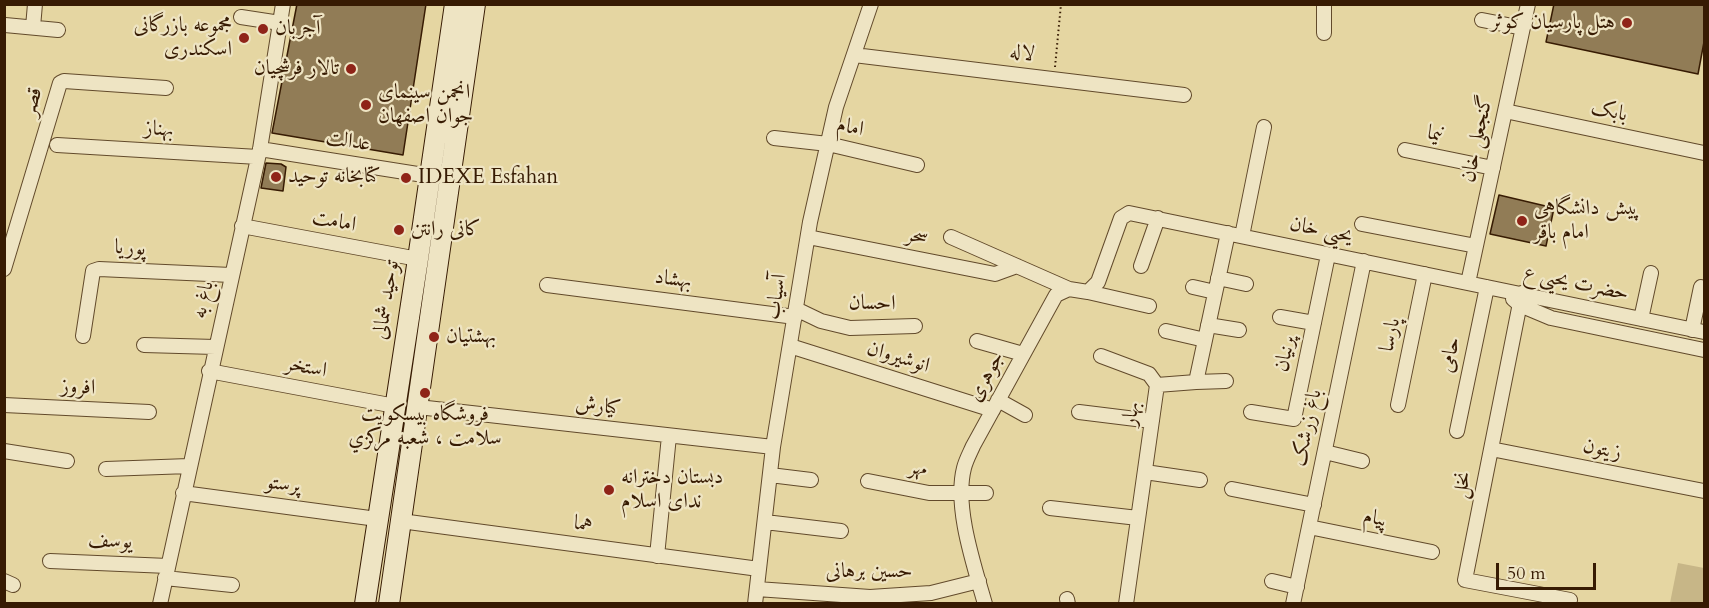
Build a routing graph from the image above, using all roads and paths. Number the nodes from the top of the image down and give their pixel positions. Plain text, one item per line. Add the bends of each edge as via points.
1 (35, 4) edge
2 (283, 4) edge
3 (454, 4) edge
4 (475, 4) edge
5 (871, 4) edge
6 (1061, 4) edge
7 (1324, 4) edge
8 (1528, 4) edge
9 (241, 17) dead end
10 (1482, 20) dead end
11 (280, 23) junction
12 (5, 25) edge
13 (33, 27) junction
14 (1523, 28) junction
15 (58, 30) dead end
16 (1324, 33) dead end
17 (854, 55) junction
18 (1054, 79) junction
19 (166, 88) dead end
20 (1184, 95) dead end
21 (1505, 111) junction
22 (1264, 127) dead end
23 (774, 138) dead end
24 (828, 144) junction
25 (57, 145) dead end
26 (1405, 150) dead end
27 (259, 153) junction
28 (1704, 153) edge
29 (916, 165) dead end
30 (1493, 168) junction
31 (430, 176) junction
32 (1158, 218) junction
33 (1362, 224) dead end
34 (242, 226) junction
35 (1228, 233) junction
36 (1242, 236) junction
37 (808, 237) junction
38 (951, 237) dead end
39 (1476, 246) junction
40 (1328, 255) junction
41 (418, 259) junction
42 (1364, 261) junction
43 (1017, 266) junction
44 (1142, 266) dead end
45 (4, 269) edge
46 (1651, 273) dead end
47 (1425, 274) junction
48 (231, 275) junction
49 (1218, 278) junction
50 (1468, 283) junction
51 (1246, 284) dead end
52 (547, 285) dead end
53 (1193, 287) dead end
54 (1487, 287) junction
55 (1701, 287) dead end
56 (1069, 289) junction
57 (1088, 292) junction
58 (1215, 292) junction
59 (1505, 292) joint
60 (1521, 299) junction
61 (1149, 306) dead end
62 (795, 313) junction
63 (1280, 317) dead end
64 (1641, 319) junction
65 (1314, 323) junction
66 (1208, 325) junction
67 (915, 326) dead end
68 (1239, 330) dead end
69 (1166, 331) dead end
70 (1698, 331) edge
71 (83, 336) dead end
72 (1205, 340) junction
73 (977, 341) dead end
74 (144, 345) dead end
75 (790, 346) junction
76 (215, 347) junction
77 (1704, 350) edge
78 (1023, 354) junction
79 (1101, 356) dead end
80 (209, 371) junction
81 (1226, 381) dead end
82 (1196, 382) junction
83 (1157, 385) junction
84 (4, 405) edge
85 (995, 405) junction
86 (1398, 405) dead end
87 (395, 406) junction
88 (418, 408) junction
89 (149, 412) dead end
90 (1079, 412) dead end
91 (1251, 412) dead end
92 (1025, 415) dead end
93 (1152, 421) junction
94 (1457, 431) dead end
95 (669, 436) junction
96 (389, 446) junction
97 (773, 447) junction
98 (1491, 449) junction
99 (411, 450) junction
100 (4, 451) edge
101 (1325, 452) junction
102 (67, 461) dead end
103 (1362, 461) dead end
104 (189, 466) junction
105 (106, 469) dead end
106 (1145, 472) junction
107 (770, 475) junction
108 (810, 480) dead end
109 (868, 480) dead end
110 (1200, 480) dead end
111 (1232, 489) dead end
112 (1704, 491) edge
113 (183, 493) junction
114 (986, 493) dead end
115 (962, 494) junction
116 (1314, 506) junction
117 (1050, 508) dead end
118 (377, 519) junction
119 (1138, 519) junction
120 (401, 521) junction
121 (765, 522) junction
122 (1309, 527) junction
123 (842, 531) dead end
124 (1432, 552) dead end
125 (657, 556) junction
126 (50, 561) dead end
127 (759, 569) junction
128 (166, 572) junction
129 (979, 581) junction
130 (1272, 581) dead end
131 (232, 585) dead end
132 (1297, 587) junction
133 (757, 589) junction
134 (1570, 600) dead end
135 (160, 603) edge
136 (365, 603) edge
137 (389, 603) edge
138 (755, 603) edge
139 (985, 603) edge
140 (1126, 603) edge
141 (1293, 603) edge

1 - 13 street
2 - 11 street, باغ به
3 - 31 main road, توحید شمالی
4 - 88 main road
5 - 17 street, آسیاب
6 - 18 path
7 - 16 street
8 - 14 street, گنجعلی خان
9 - 11 street
10 - 14 street
11 - 27 street, باغ به
12 - 13 street
13 - 15 street
14 - 21 street, گنجعلی خان
17 - 18 street, لاله
17 - 24 street, آسیاب
18 - 20 street, لاله
19 - 45 street, قصر via 60,82
21 - 28 street, بابک
21 - 30 street, گنجعلی خان
22 - 36 street
23 - 24 street, امام
24 - 29 street, امام
24 - 37 street, آسیاب
25 - 27 street, بهناز
26 - 30 street, نیما
27 - 31 street, عدالت
27 - 34 street, باغ به
30 - 39 street, گنجعلی خان
31 - 41 main road, توحید شمالی
32 - 35 street, یحیی خان
32 - 44 street
32 - 57 street, یحیی خان via 1129,213 1121,218 1098,282
33 - 39 street
34 - 41 street, امامت
34 - 48 street, باغ به
35 - 36 street, یحیی خان
35 - 49 street
36 - 40 street, یحیی خان
37 - 43 street, سحر via 995,274
37 - 62 street, آسیاب
38 - 43 street, سحر
39 - 50 street, گنجعلی خان
40 - 42 street, یحیی خان
40 - 65 street, پرنیان
41 - 87 main road, توحید شمالی
42 - 47 street, یحیی خان
42 - 101 street, باغ زرشک
43 - 56 street, سحر
46 - 64 street
47 - 50 street, یحیی خان
47 - 86 street, پارسا
48 - 71 street, پوریا via 93,271
48 - 76 street, باغ به
49 - 51 street
49 - 58 street
50 - 54 street, یحیی خان
52 - 62 street, بهشاد
53 - 58 street
54 - 59 street, یحیی خان
54 - 94 street, حامی
55 - 70 street
56 - 57 street
56 - 78 street, جوهری via 1056,295
57 - 61 street
58 - 66 street
59 - 60 street, حضرت یحیی ع
60 - 64 street, حضرت یحیی ع
60 - 77 street, حضرت یحیی ع via 1551,318
60 - 98 street, نخل
62 - 67 street, احسان via 850,328
62 - 75 street, آسیاب
63 - 65 street
64 - 70 street, حضرت یحیی ع
65 - 91 street, پرنیان via 1294,418
66 - 68 street
66 - 72 street
69 - 72 street
72 - 82 street
73 - 78 street
74 - 76 street
75 - 85 street, انوشیروان
75 - 97 street, آسیاب
76 - 80 street, باغ به
78 - 85 street, جوهری
79 - 83 street via 1149,374
80 - 87 street, استخر
80 - 104 street, باغ به
81 - 82 street, بهار
82 - 83 street, بهار
83 - 93 street, بهار
84 - 89 street, افروز
85 - 92 street, انوشیروان
85 - 115 street, جوهری via 964,469
87 - 96 main road, توحید شمالی
88 - 95 street, کیارش
88 - 99 main road
90 - 93 street
93 - 106 street, بهار
95 - 97 street, کیارش
95 - 125 street
96 - 99 main road
96 - 118 main road, توحید شمالی
97 - 107 street, آسیاب
98 - 112 street, زیتون
98 - 134 street, نخل via 1465,580
99 - 120 main road
100 - 102 street
101 - 103 street
101 - 116 street, باغ زرشک
104 - 105 street
104 - 113 street, باغ به
106 - 110 street
106 - 119 street, بهار
107 - 108 street
107 - 121 street, آسیاب
109 - 115 street, مهر via 929,493
111 - 116 street
113 - 118 street, پرستو
113 - 128 street, باغ به
114 - 115 street, مهر
115 - 129 street, جوهری via 967,540
116 - 122 street, باغ زرشک
117 - 119 street
118 - 136 main road, توحید شمالی
119 - 140 street, بهار
120 - 125 street, هما
120 - 137 main road
121 - 123 street
121 - 127 street, آسیاب
122 - 124 street, پیام
122 - 132 street, باغ زرشک
125 - 127 street, هما
126 - 128 street, یوسف
127 - 133 street, آسیاب
128 - 131 street, یوسف
128 - 135 street, باغ به
129 - 133 street, حسین برهانی via 931,593 870,597
129 - 139 street, جوهری
130 - 132 street
132 - 141 street, باغ زرشک
133 - 138 street, آسیاب

